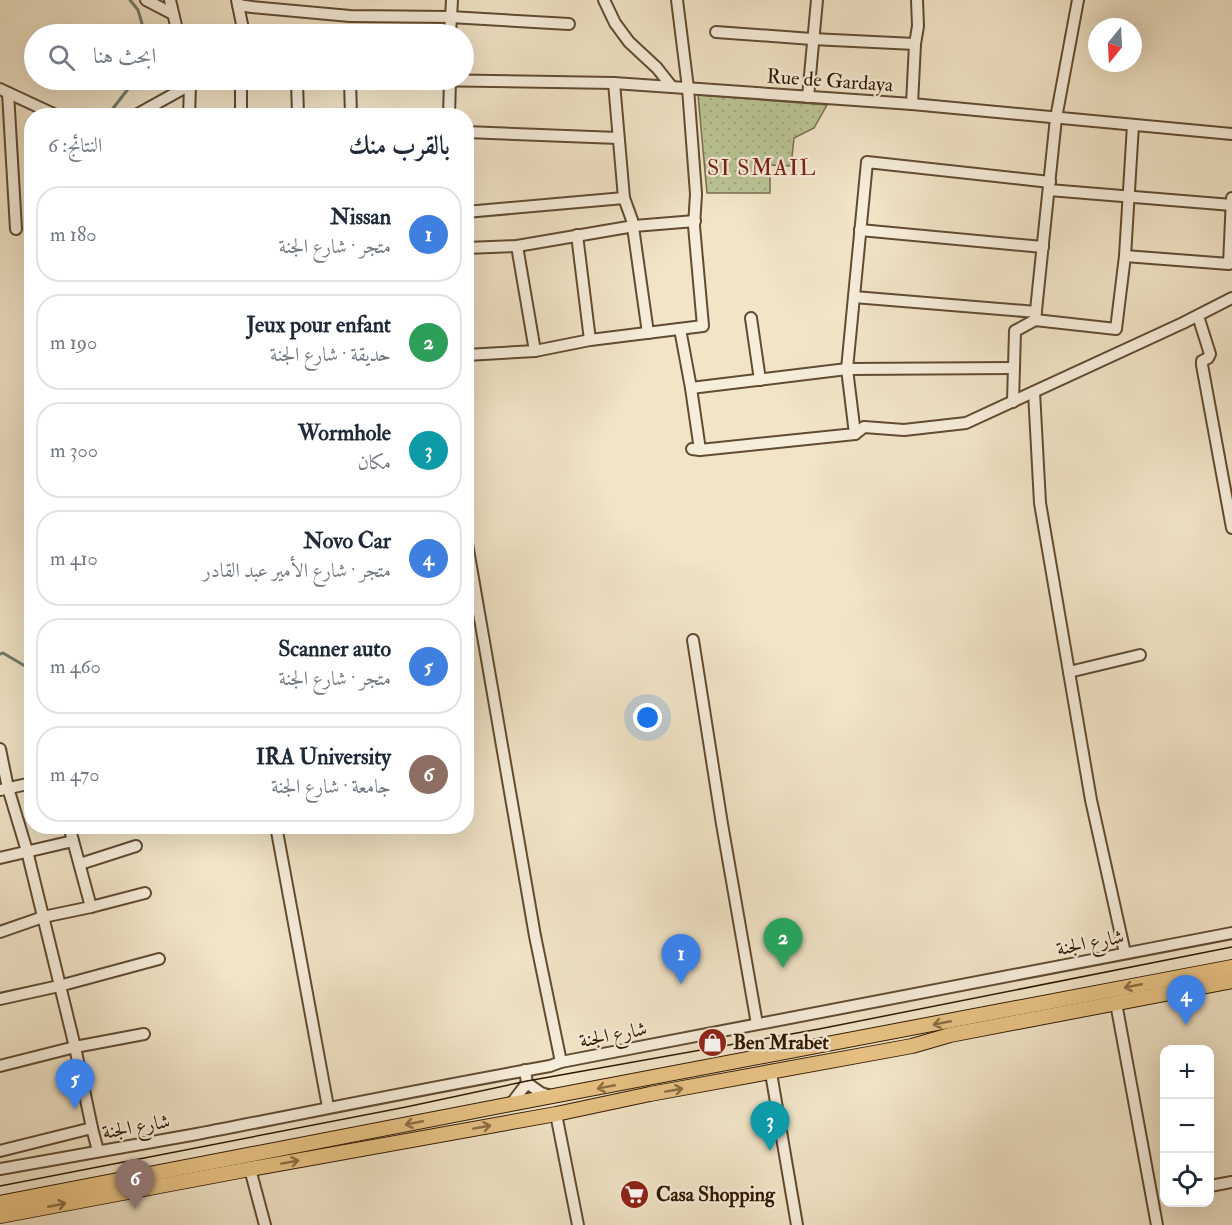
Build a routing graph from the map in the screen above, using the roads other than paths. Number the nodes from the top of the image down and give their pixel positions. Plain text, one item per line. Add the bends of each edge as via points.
1 (146, 0) edge
2 (170, 0) edge
3 (452, 0) edge
4 (604, 0) edge
5 (677, 0) edge
6 (817, 0) edge
7 (917, 0) edge
8 (1078, 0) edge
9 (238, 2) edge
10 (252, 4) edge
11 (173, 14) junction
12 (450, 17) junction
13 (176, 24) edge
14 (242, 24) edge
15 (450, 24) edge
16 (569, 24) dead end
17 (716, 32) dead end
18 (812, 39) junction
19 (915, 44) junction
20 (474, 80) edge
21 (614, 83) junction
22 (672, 87) junction
23 (688, 88) junction
24 (177, 90) edge
25 (190, 90) edge
26 (241, 90) edge
27 (297, 90) edge
28 (350, 90) edge
29 (450, 90) edge
30 (4, 91) edge
31 (808, 97) junction
32 (912, 104) junction
33 (41, 108) edge
34 (147, 108) edge
35 (189, 108) edge
36 (241, 108) edge
37 (298, 108) edge
38 (351, 108) edge
39 (449, 108) edge
40 (1056, 118) junction
41 (1133, 125) junction
42 (474, 132) edge
43 (1232, 134) edge
44 (618, 138) junction
45 (1049, 186) junction
46 (1129, 196) junction
47 (624, 198) junction
48 (1232, 198) edge
49 (1232, 205) edge
50 (474, 211) edge
51 (695, 221) junction
52 (633, 226) junction
53 (16, 230) dead end
54 (861, 230) junction
55 (577, 235) junction
56 (517, 246) junction
57 (1043, 247) junction
58 (474, 248) edge
59 (1125, 256) junction
60 (854, 297) junction
61 (1232, 298) edge
62 (1198, 315) junction
63 (1036, 316) junction
64 (751, 318) dead end
65 (680, 329) junction
66 (648, 333) junction
67 (590, 340) junction
68 (535, 351) junction
69 (474, 355) edge
70 (1014, 368) junction
71 (848, 369) junction
72 (760, 380) junction
73 (691, 388) junction
74 (1034, 392) junction
75 (1012, 402) junction
76 (855, 434) junction
77 (1232, 528) edge
78 (474, 583) edge
79 (693, 640) dead end
80 (1140, 656) dead end
81 (1069, 672) junction
82 (0, 748) edge
83 (24, 785) edge
84 (4, 789) edge
85 (71, 834) edge
86 (277, 834) edge
87 (73, 841) junction
88 (136, 846) dead end
89 (27, 851) junction
90 (0, 858) edge
91 (80, 864) junction
92 (145, 893) dead end
93 (92, 907) junction
94 (43, 917) junction
95 (0, 932) edge
96 (1232, 933) edge
97 (1125, 953) junction
98 (159, 959) dead end
99 (1232, 968) edge
100 (1232, 981) edge
101 (59, 986) junction
102 (0, 999) edge
103 (1116, 1003) junction
104 (757, 1024) junction
105 (144, 1034) dead end
106 (75, 1047) junction
107 (561, 1062) junction
108 (0, 1066) edge
109 (525, 1070) junction
110 (771, 1073) junction
111 (527, 1083) junction
112 (554, 1096) junction
113 (511, 1104) junction
114 (328, 1107) junction
115 (556, 1114) junction
116 (92, 1128) junction
117 (0, 1150) edge
118 (98, 1151) junction
119 (250, 1169) junction
120 (0, 1170) edge
121 (1232, 1182) edge
122 (1214, 1185) edge
123 (1160, 1195) edge
124 (1152, 1196) junction
125 (0, 1203) edge
126 (0, 1216) edge
127 (265, 1225) edge
128 (578, 1225) edge
129 (798, 1225) edge
130 (1157, 1225) edge

1 - 11 street
2 - 11 street
3 - 12 street
4 - 22 street via 629,42
5 - 23 street
6 - 18 street
7 - 19 street
8 - 40 street
9 - 10 street
9 - 14 street
10 - 12 street via 350,16
11 - 13 street
12 - 15 street
12 - 16 street
17 - 18 street
18 - 19 street
18 - 31 street
19 - 32 street
20 - 21 street, Rue de Gardaya
21 - 22 street, Rue de Gardaya
21 - 44 street
22 - 23 street, Rue de Gardaya
23 - 31 street, Rue de Gardaya
23 - 51 street
24 - 34 street
25 - 35 street
26 - 36 street
27 - 37 street
28 - 38 street
29 - 39 street
30 - 33 street
30 - 53 street
31 - 32 street, Rue de Gardaya
32 - 40 street, Rue de Gardaya
40 - 41 street, Rue de Gardaya
40 - 45 street
41 - 43 street, Rue de Gardaya
41 - 46 street
42 - 44 street
44 - 47 street
45 - 46 street
45 - 54 street via 867,162
45 - 57 street
46 - 49 street
46 - 59 street
47 - 50 street
47 - 52 street
48 - 49 street
49 - 59 street via 1229,264
51 - 52 street
51 - 65 street via 703,326
52 - 55 street
52 - 66 street
54 - 57 street
54 - 60 street
55 - 56 street
55 - 67 street
56 - 58 street
56 - 68 street
57 - 63 street
59 - 63 street via 1116,329
60 - 63 street
60 - 71 street
61 - 62 street
62 - 74 street
62 - 77 street via 1210,354 1202,365
63 - 70 street via 1015,331
64 - 72 street
65 - 66 street
65 - 73 street
66 - 67 street
67 - 68 street
68 - 69 street
70 - 71 street
70 - 75 street
71 - 72 street
71 - 76 street
72 - 73 street
73 - 76 street via 696,449
74 - 75 street
74 - 81 street via 1040,503
75 - 76 street via 966,423 904,430 864,427
78 - 107 street
79 - 104 street
80 - 81 street
81 - 97 street via 1091,800
82 - 84 street
83 - 84 street
84 - 89 street
85 - 87 street
86 - 114 street
87 - 89 street
87 - 91 street
88 - 91 street
89 - 90 street
89 - 94 street
91 - 93 street
92 - 93 street
93 - 94 street
94 - 95 street
94 - 101 street
96 - 97 street, شارع الجنة
97 - 104 street, شارع الجنة
98 - 101 street
99 -> 112 main road
100 - 103 main road
101 - 102 street
101 - 106 street
103 - 110 main road
103 - 124 street
104 - 107 street, شارع الجنة
105 - 106 street
106 - 108 street
106 - 116 street
107 - 109 street, شارع الجنة
109 - 111 street
109 - 114 street, شارع الجنة
115 -> 110 main road
110 - 129 street
111 - 112 street
111 - 113 street
112 - 113 main road
113 -> 125 main road
114 - 118 street, شارع الجنة
119 -> 115 main road
115 - 128 street
116 - 117 street
116 - 118 street
118 - 120 street, شارع الجنة
126 -> 119 main road
119 - 127 street
121 - 122 street
123 - 124 street
124 - 130 street

